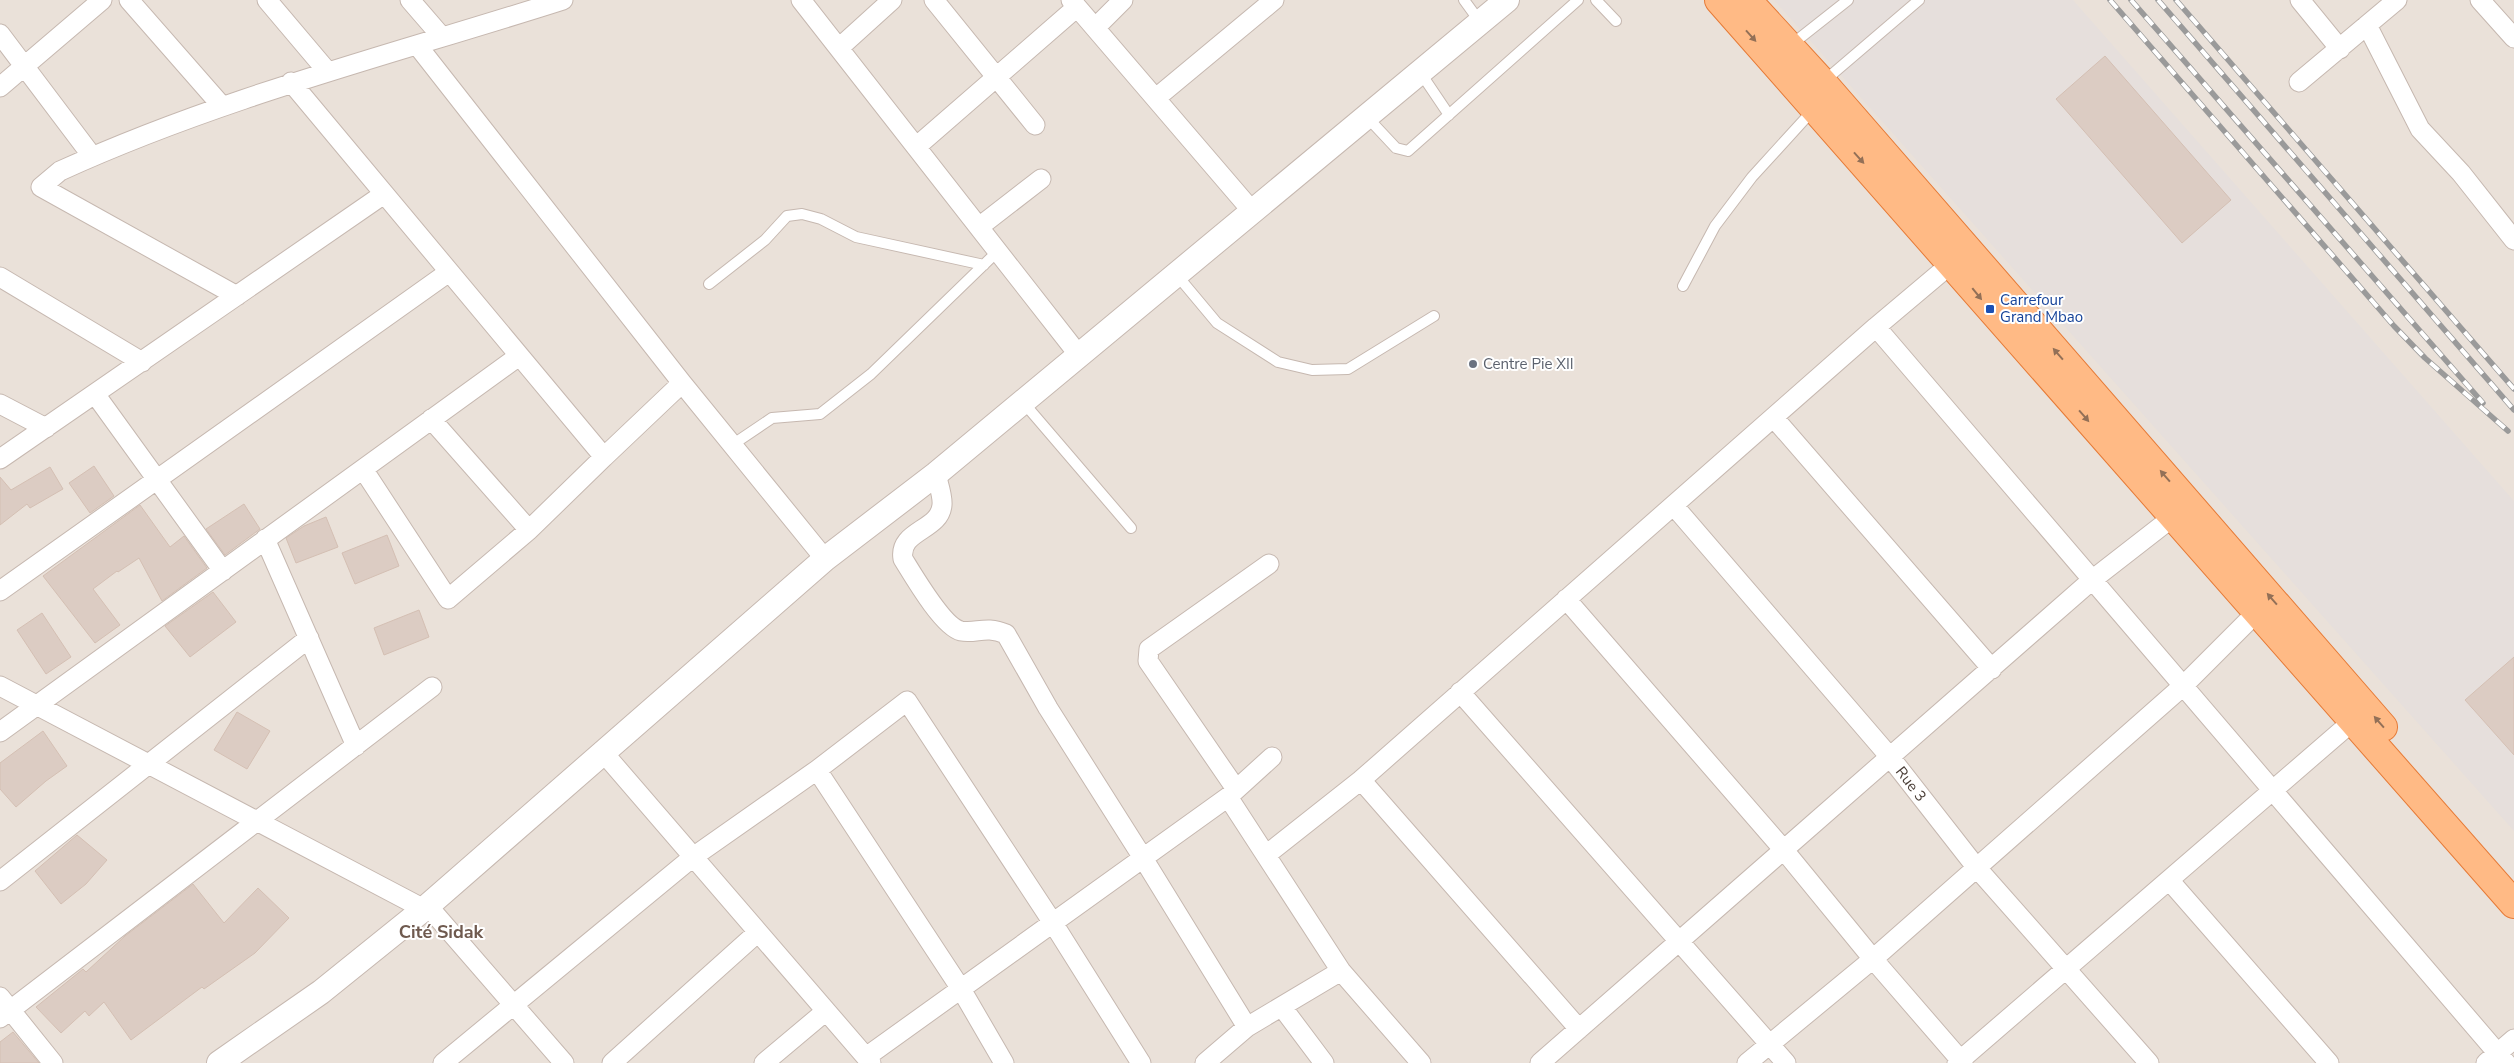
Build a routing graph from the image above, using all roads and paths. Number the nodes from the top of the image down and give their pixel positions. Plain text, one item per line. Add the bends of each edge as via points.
1 (102, 0) edge
2 (129, 0) edge
3 (267, 0) edge
4 (410, 0) edge
5 (801, 0) edge
6 (892, 0) edge
7 (934, 0) edge
8 (1123, 0) edge
9 (1274, 0) edge
10 (1464, 0) edge
11 (1507, 0) edge
12 (1578, 0) edge
13 (1596, 0) edge
14 (1719, 0) edge
15 (1747, 0) edge
16 (1848, 0) edge
17 (1919, 0) edge
18 (2300, 0) edge
19 (2397, 0) edge
20 (2480, 0) edge
21 (558, 1) edge
22 (1074, 4) edge
23 (1480, 22) junction
24 (1616, 22) dead end
25 (2367, 25) junction
26 (1095, 28) junction
27 (0, 34) edge
28 (442, 37) junction
29 (2514, 38) edge
30 (417, 44) junction
31 (1790, 46) junction
32 (839, 48) junction
33 (2340, 49) junction
34 (24, 66) junction
35 (327, 71) junction
36 (1420, 72) junction
37 (997, 78) junction
38 (291, 82) junction
39 (2299, 82) dead end
40 (0, 87) edge
41 (1819, 96) junction
42 (1156, 98) junction
43 (220, 106) junction
44 (1449, 115) junction
45 (1366, 116) junction
46 (1035, 125) dead end
47 (916, 148) junction
48 (92, 156) junction
49 (1041, 179) dead end
50 (384, 194) junction
51 (1252, 211) junction
52 (979, 228) junction
53 (2514, 240) edge
54 (998, 251) junction
55 (1952, 263) junction
56 (984, 265) junction
57 (449, 272) junction
58 (1176, 274) junction
59 (0, 277) edge
60 (709, 284) dead end
61 (1683, 286) dead end
62 (237, 296) junction
63 (1434, 316) dead end
64 (1876, 327) junction
65 (1078, 354) junction
66 (519, 356) junction
67 (142, 362) junction
68 (682, 383) junction
69 (95, 394) junction
70 (1022, 401) junction
71 (0, 404) edge
72 (1774, 418) junction
73 (431, 420) junction
74 (46, 428) junction
75 (732, 445) junction
76 (604, 457) junction
77 (0, 459) edge
78 (363, 469) junction
79 (936, 474) junction
80 (158, 481) junction
81 (1674, 506) junction
82 (2173, 516) junction
83 (1131, 528) dead end
84 (529, 530) junction
85 (265, 539) junction
86 (825, 560) junction
87 (1269, 564) dead end
88 (223, 571) junction
89 (2092, 580) junction
90 (0, 591) edge
91 (1566, 599) junction
92 (2257, 612) junction
93 (309, 638) junction
94 (1992, 669) junction
95 (0, 686) edge
96 (2183, 686) junction
97 (432, 687) dead end
98 (1460, 692) junction
99 (36, 705) junction
100 (2353, 721) junction
101 (0, 732) edge
102 (356, 746) junction
103 (602, 751) junction
104 (1272, 757) dead end
105 (1890, 757) junction
106 (148, 763) junction
107 (817, 770) junction
108 (1361, 780) junction
109 (2273, 790) junction
110 (1232, 793) junction
111 (258, 821) junction
112 (1783, 849) junction
113 (1266, 855) junction
114 (694, 857) junction
115 (1144, 858) junction
116 (1976, 866) junction
117 (2514, 877) edge
118 (2169, 880) junction
119 (0, 881) edge
120 (2514, 904) edge
121 (426, 907) junction
122 (1053, 922) junction
123 (758, 932) junction
124 (1678, 941) junction
125 (1873, 959) junction
126 (2066, 969) junction
127 (1341, 971) junction
128 (961, 988) junction
129 (514, 1005) junction
130 (1282, 1007) junction
131 (3, 1008) edge
132 (826, 1011) junction
133 (1247, 1027) junction
134 (1579, 1029) junction
135 (2514, 1039) edge
136 (1769, 1044) junction
137 (868, 1060) edge
138 (2497, 1060) edge
139 (1960, 1062) edge
140 (53, 1063) edge
141 (219, 1063) edge
142 (444, 1063) edge
143 (564, 1063) edge
144 (612, 1063) edge
145 (764, 1063) edge
146 (1004, 1063) edge
147 (1141, 1063) edge
148 (1205, 1063) edge
149 (1324, 1063) edge
150 (1421, 1063) edge
151 (1540, 1063) edge
152 (1747, 1063) edge
153 (1786, 1063) edge
154 (2149, 1063) edge
155 (2329, 1063) edge

1 - 34 street
2 - 43 street
3 - 35 street
4 - 28 street
5 - 32 street
6 - 32 street
7 - 37 street
8 - 26 street
9 - 42 street
10 - 23 lane
11 - 23 street
12 - 44 lane
13 - 24 lane
14 -> 41 highway
15 - 31 highway
16 - 31 lane
17 - 41 lane
18 - 33 street
19 - 25 street
20 - 29 street
21 - 28 street
22 - 26 street
22 - 37 street
23 - 36 street
25 - 33 street
25 - 53 street via 2420,128
26 - 42 street
27 - 34 street
28 - 30 street
30 - 35 street
30 - 68 street
31 - 41 highway
32 - 47 street
33 - 39 street
34 - 40 street
34 - 48 street
35 - 38 street
36 - 44 lane
36 - 45 street
37 - 46 street
37 - 47 street
38 - 43 street
38 - 50 street
41 -> 55 highway
41 - 61 lane via 1715,226
117 -> 41 highway
42 - 51 street
43 - 48 street
44 - 45 lane via 1408,151 1396,148
45 - 51 street
47 - 52 street
48 - 62 street via 60,171 41,187
49 - 52 street
50 - 57 street
50 - 62 street
51 - 58 street
52 - 54 street
54 - 56 lane
54 - 65 street
55 - 64 street
55 -> 82 highway
56 - 60 lane via 856,237 821,219 802,214 787,216 765,240
56 - 75 lane via 871,374 820,414 772,418
57 - 66 street
57 - 80 street
58 - 63 lane via 1217,323 1278,362 1312,370 1348,369
58 - 65 street
59 - 67 street
62 - 67 street
64 - 72 street
64 - 89 street
65 - 70 street
66 - 73 street
66 - 76 street
67 - 69 street
68 - 75 street
68 - 76 street
69 - 74 street
69 - 80 street
70 - 79 street
70 - 83 lane
71 - 74 street
72 - 81 street
72 - 94 street
73 - 78 street
73 - 84 street
74 - 77 street
75 - 86 street
76 - 84 street
78 - 84 street via 448,599
78 - 85 street
79 - 86 street
79 - 115 street via 942,504 939,516 907,540 902,550 903,559 947,623 960,631 993,628 1006,634 1048,708
80 - 88 street
80 - 90 street
81 - 91 street
81 - 105 street, Rue 3
82 - 89 street
82 - 92 highway
85 - 88 street
85 - 93 street
86 - 103 street
87 - 110 street via 1149,649 1147,655
88 - 99 street
89 - 94 street
89 - 96 street
91 - 98 street
91 - 112 street
92 - 96 street
92 - 100 highway
93 - 102 street
93 - 106 street
94 - 105 street
95 - 99 street
96 - 109 street
96 - 116 street
97 - 102 street
98 - 108 street
98 - 124 street
99 - 101 street
99 - 106 street
100 - 109 street
100 - 120 highway
102 - 111 street
103 - 114 street
103 - 121 street
104 - 110 street
105 - 112 street
105 - 116 street, Rue 3
106 - 111 street
106 - 119 street
107 - 114 street
107 - 122 street via 907,701
107 - 128 street
108 - 113 street
108 - 134 street
109 - 118 street
109 - 138 street
110 - 113 street
110 - 115 street
111 - 121 street
111 - 131 street
112 - 124 street
112 - 125 street
113 - 127 street
114 - 123 street
114 - 129 street
115 - 122 street
115 - 133 street
116 - 125 street
116 - 126 street, Rue 3
118 - 126 street
118 - 155 street
121 - 129 street
121 - 141 street via 321,992
122 - 128 street
122 - 147 street
123 - 132 street
123 - 144 street
124 - 134 street
124 - 136 street
125 - 136 street
125 - 139 street
126 - 139 street
126 - 154 street, Rue 3
127 - 130 street
127 - 150 street
128 - 137 street
128 - 146 street
129 - 142 street
129 - 143 street
130 - 133 street
130 - 149 street
131 - 140 street
132 - 137 street
132 - 145 street
133 - 148 street
134 - 151 street
135 - 138 street
136 - 152 street
136 - 153 street

